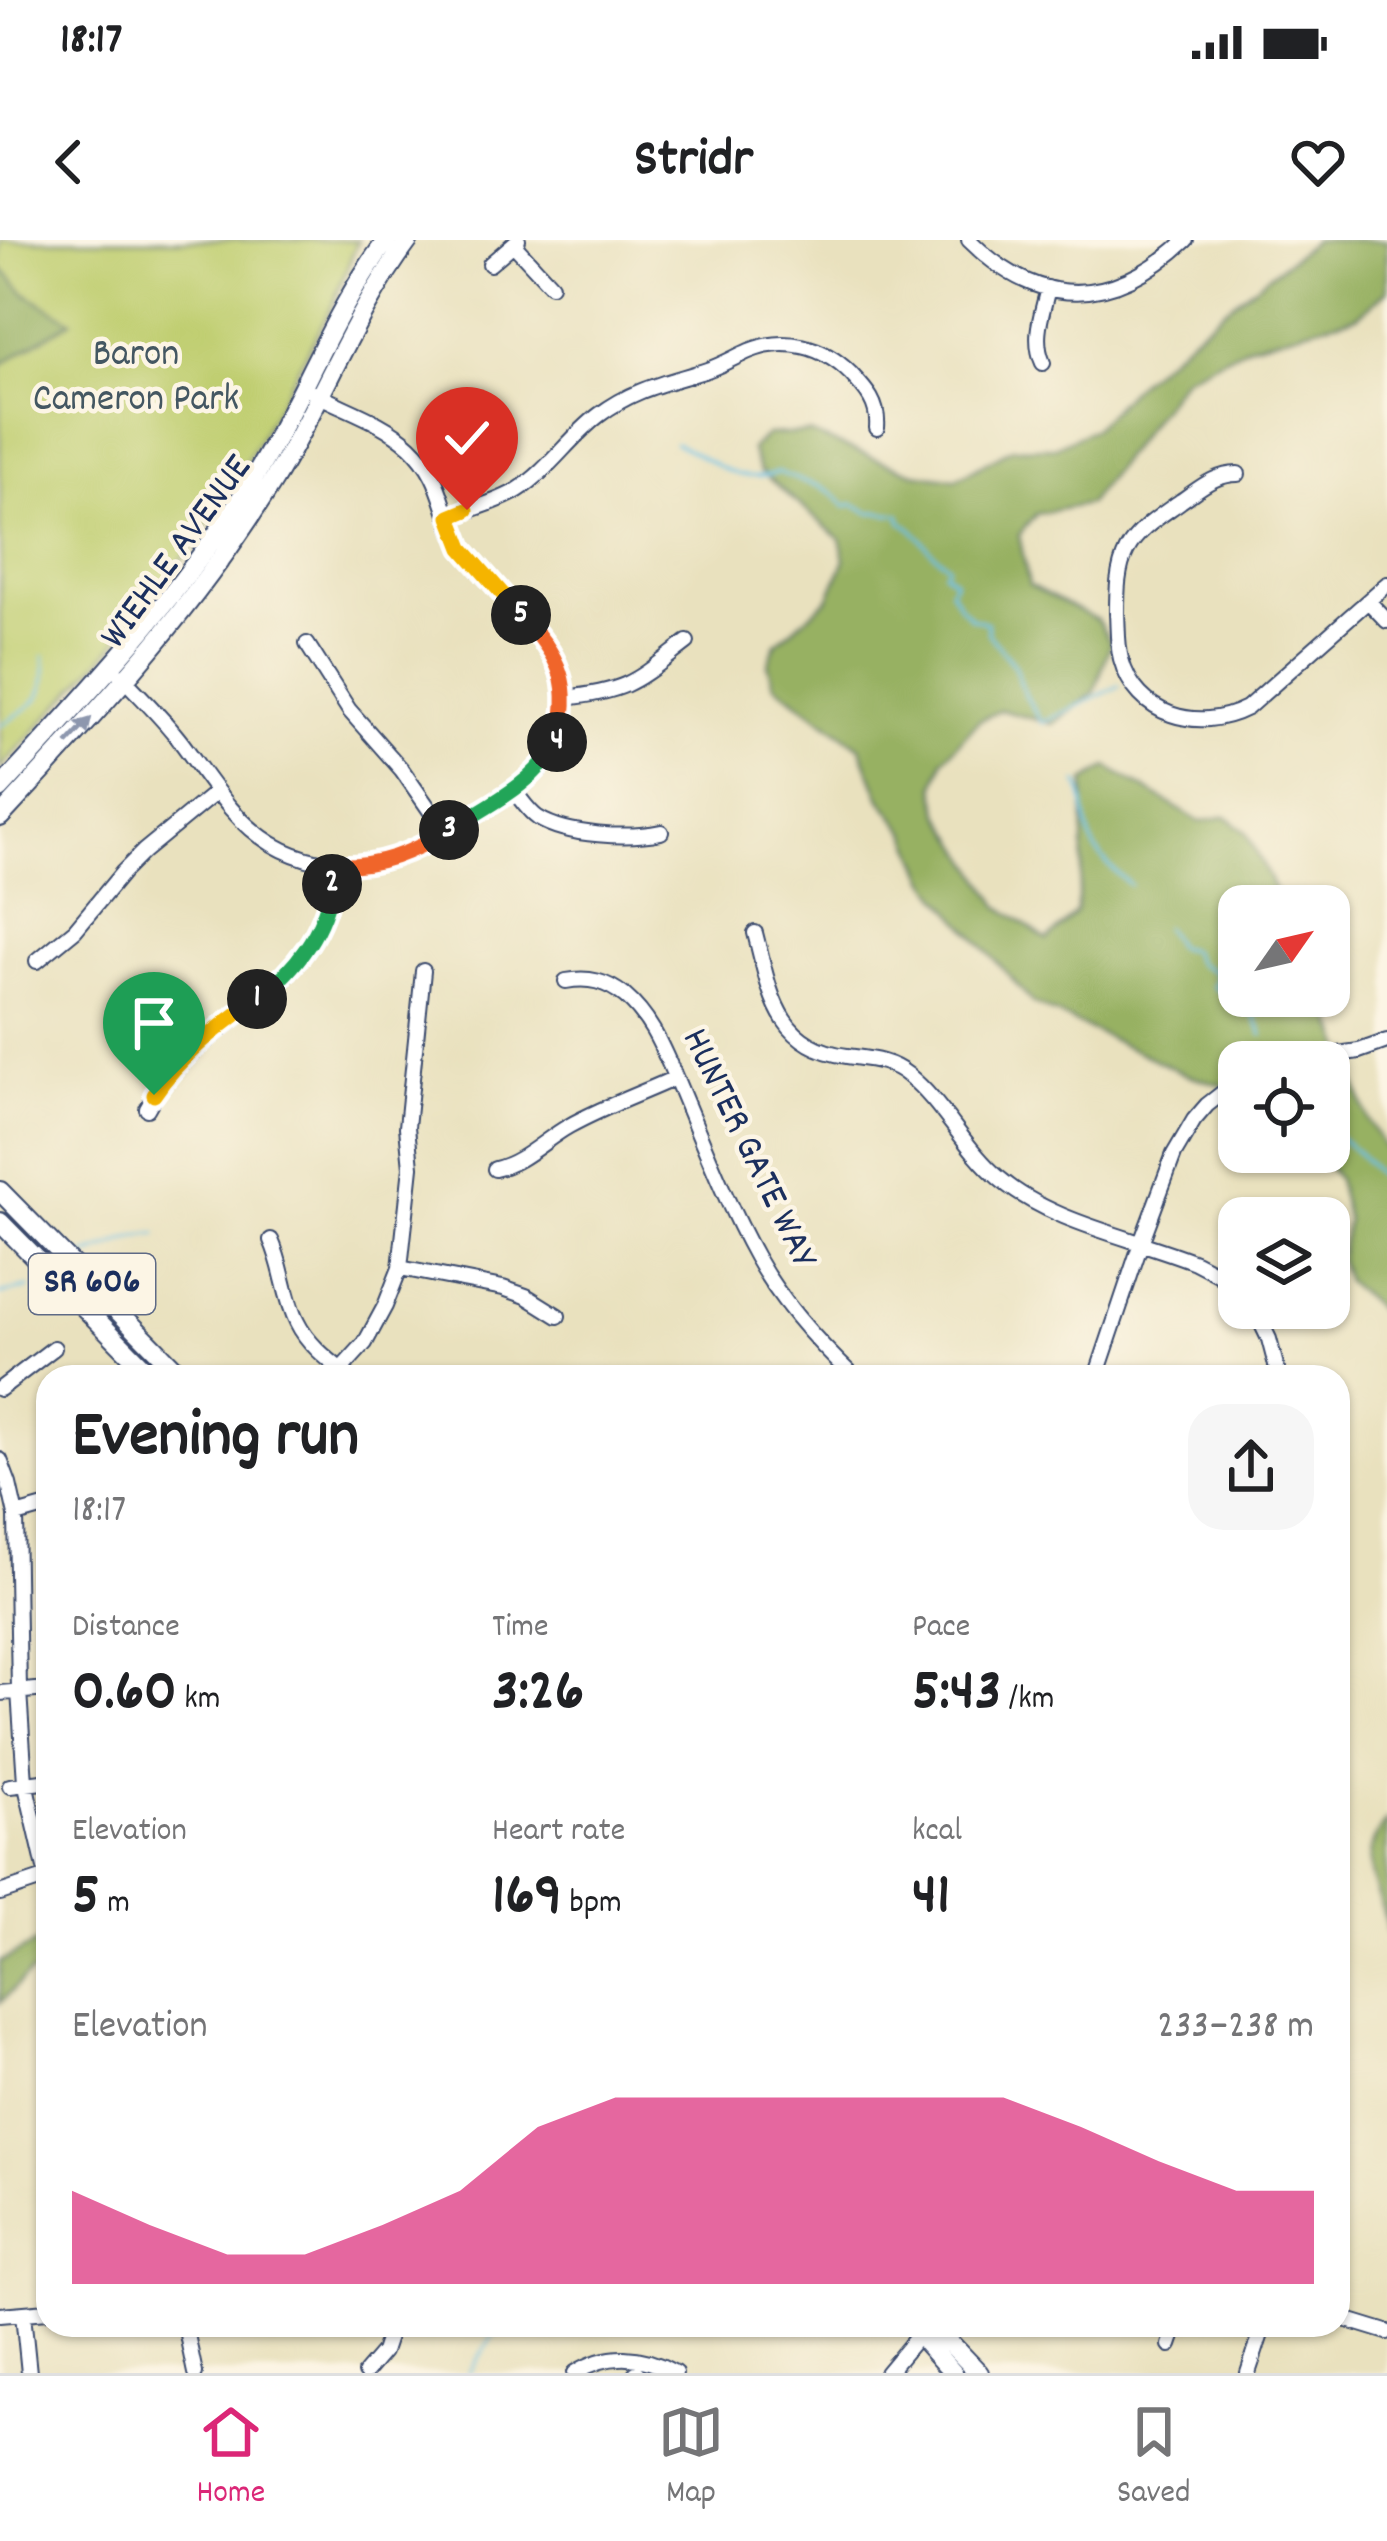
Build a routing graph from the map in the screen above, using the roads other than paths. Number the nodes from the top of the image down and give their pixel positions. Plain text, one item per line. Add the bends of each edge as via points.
1 (387, 240) edge
2 (409, 240) edge
3 (969, 240) edge
4 (1186, 240) edge
5 (516, 243) edge
6 (490, 264) dead end
7 (551, 285) dead end
8 (1048, 288) junction
9 (1043, 363) dead end
10 (312, 392) junction
11 (877, 428) dead end
12 (1238, 474) dead end
13 (450, 517) junction
14 (1387, 584) edge
15 (1368, 601) junction
16 (1387, 620) edge
17 (687, 642) dead end
18 (307, 644) dead end
19 (119, 674) junction
20 (564, 698) junction
21 (0, 789) edge
22 (513, 790) junction
23 (216, 792) junction
24 (0, 817) edge
25 (446, 832) junction
26 (661, 832) dead end
27 (334, 865) junction
28 (755, 933) dead end
29 (37, 961) dead end
30 (423, 971) dead end
31 (566, 981) dead end
32 (1387, 1041) edge
33 (1350, 1052) edge
34 (675, 1078) junction
35 (1218, 1096) edge
36 (147, 1109) dead end
37 (495, 1169) dead end
38 (0, 1191) edge
39 (0, 1222) edge
40 (271, 1240) dead end
41 (1141, 1243) junction
42 (400, 1268) junction
43 (1218, 1274) edge
44 (558, 1316) dead end
45 (1264, 1329) edge
46 (54, 1348) dead end
47 (140, 1365) edge
48 (171, 1365) edge
49 (332, 1365) edge
50 (349, 1365) edge
51 (842, 1365) edge
52 (1100, 1365) edge
53 (1276, 1365) edge
54 (0, 1388) edge
55 (0, 1460) edge
56 (36, 1509) edge
57 (16, 1515) junction
58 (36, 1690) edge
59 (19, 1691) junction
60 (0, 1693) edge
61 (36, 1782) edge
62 (17, 1784) junction
63 (36, 1841) edge
64 (36, 1881) edge
65 (0, 1893) edge
66 (36, 2312) edge
67 (23, 2314) junction
68 (0, 2315) edge
69 (1350, 2321) edge
70 (1387, 2332) edge
71 (188, 2337) edge
72 (388, 2337) edge
73 (914, 2337) edge
74 (929, 2337) edge
75 (934, 2337) edge
76 (1173, 2337) edge
77 (1260, 2337) edge
78 (1170, 2345) dead end
79 (28, 2373) edge
80 (195, 2373) edge
81 (365, 2373) edge
82 (575, 2373) edge
83 (675, 2373) edge
84 (887, 2373) edge
85 (953, 2373) edge
86 (979, 2373) edge
87 (1248, 2373) edge

1 - 10 main road, WIEHLE AVENUE via 359,281
2 - 10 main road, WIEHLE AVENUE
3 - 8 street via 1010,275
4 - 8 street via 1149,272 1118,285
5 - 6 street
5 - 7 street
8 - 9 street via 1036,334
10 - 13 street via 412,448
10 - 19 main road, WIEHLE AVENUE via 275,479 223,558 163,638
11 - 13 street via 872,397 830,357 804,346 760,347 625,397 531,481
12 - 15 street via 1207,483 1126,552 1118,644 1142,695 1180,718 1234,715
13 - 20 street via 462,548 548,644
14 - 15 street
15 - 16 street
17 - 20 street via 623,688
18 - 25 street
19 - 21 main road, WIEHLE AVENUE
19 - 23 street
24 -> 19 main road, WIEHLE AVENUE
20 - 22 street via 551,754
22 - 25 street
22 - 26 street via 555,826
23 - 27 street via 268,842
23 - 29 street via 144,851
25 - 27 street via 383,862
27 - 36 street via 321,926 301,958 172,1070
28 - 41 street via 769,994 802,1039 901,1070 1018,1192
30 - 42 street
31 - 34 street, HUNTER GATE WAY via 604,982 624,996 657,1036
32 - 33 street
34 - 37 street
34 - 51 street, HUNTER GATE WAY via 756,1258
35 - 41 street via 1183,1137
38 - 48 main road, SR 606
39 - 47 main road, SR 606
40 - 49 street via 299,1327
41 - 43 street
41 - 52 street
42 - 44 street via 503,1288
42 - 50 street
45 - 53 street
46 - 54 street
55 - 57 street
56 - 57 street
57 - 59 street
58 - 59 street
59 - 60 street
59 - 62 street
61 - 62 street
62 - 63 street
64 - 65 street
66 - 67 street
67 - 68 street
67 - 79 street
69 - 70 street
71 - 80 street
72 - 81 street
73 - 84 street
74 - 85 main road
75 - 86 main road
76 - 78 street
77 - 87 street
82 - 83 street via 627,2357

